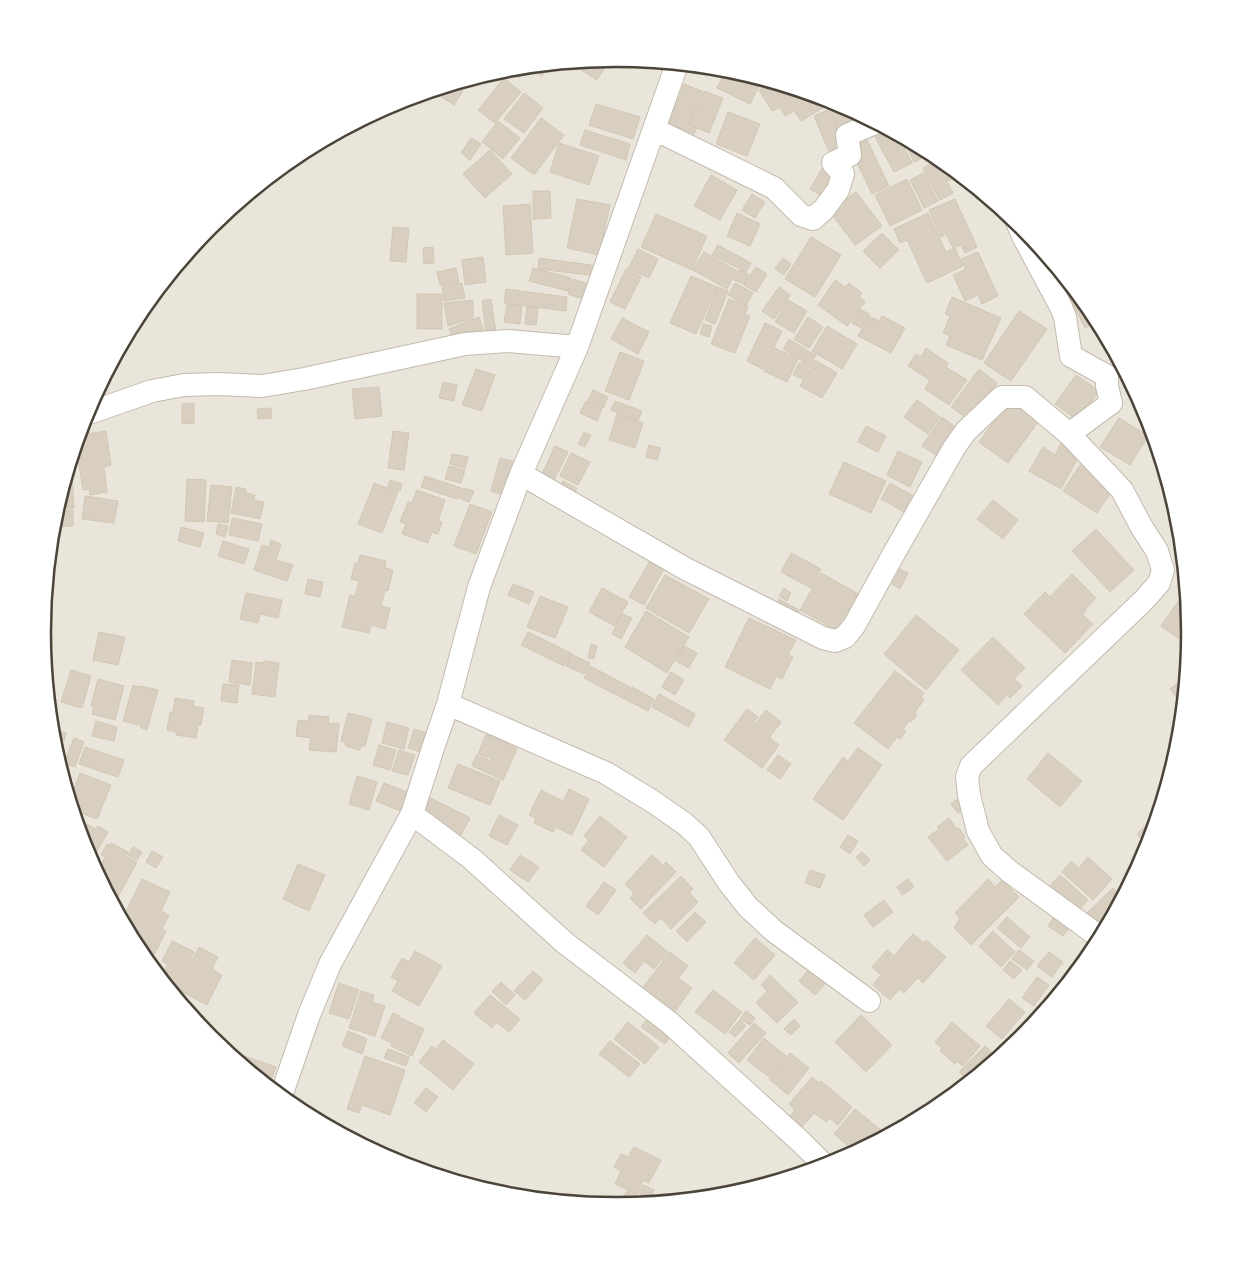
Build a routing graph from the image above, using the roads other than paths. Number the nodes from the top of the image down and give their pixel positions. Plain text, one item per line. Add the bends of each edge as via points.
1 (675, 70) edge
2 (867, 126) edge
3 (654, 129) junction
4 (1029, 247) edge
5 (577, 348) junction
6 (97, 410) edge
7 (1069, 434) junction
8 (521, 474) junction
9 (448, 704) junction
10 (412, 814) junction
11 (1095, 933) edge
12 (869, 1001) dead end
13 (283, 1089) edge
14 (819, 1160) edge

1 - 3 street
2 - 3 street via 847,135 850,155 833,163 843,174 838,190 813,219 801,215 774,188
3 - 5 street
4 - 7 street via 1065,317 1070,356 1107,376 1111,403
5 - 6 street via 508,341 465,344 262,386 176,386
5 - 8 street
7 - 8 street via 1025,397 1002,397 966,431 954,448 854,626 845,637 835,642 686,569
7 - 11 street via 1122,490 1157,552 1163,570 1159,583 1144,600 971,766 967,777 978,831 992,856
8 - 9 street via 479,587
9 - 10 street
9 - 12 street via 606,773 685,824 699,838 748,907 774,931
10 - 13 street via 330,964
10 - 14 street via 472,859 566,943 670,1023

